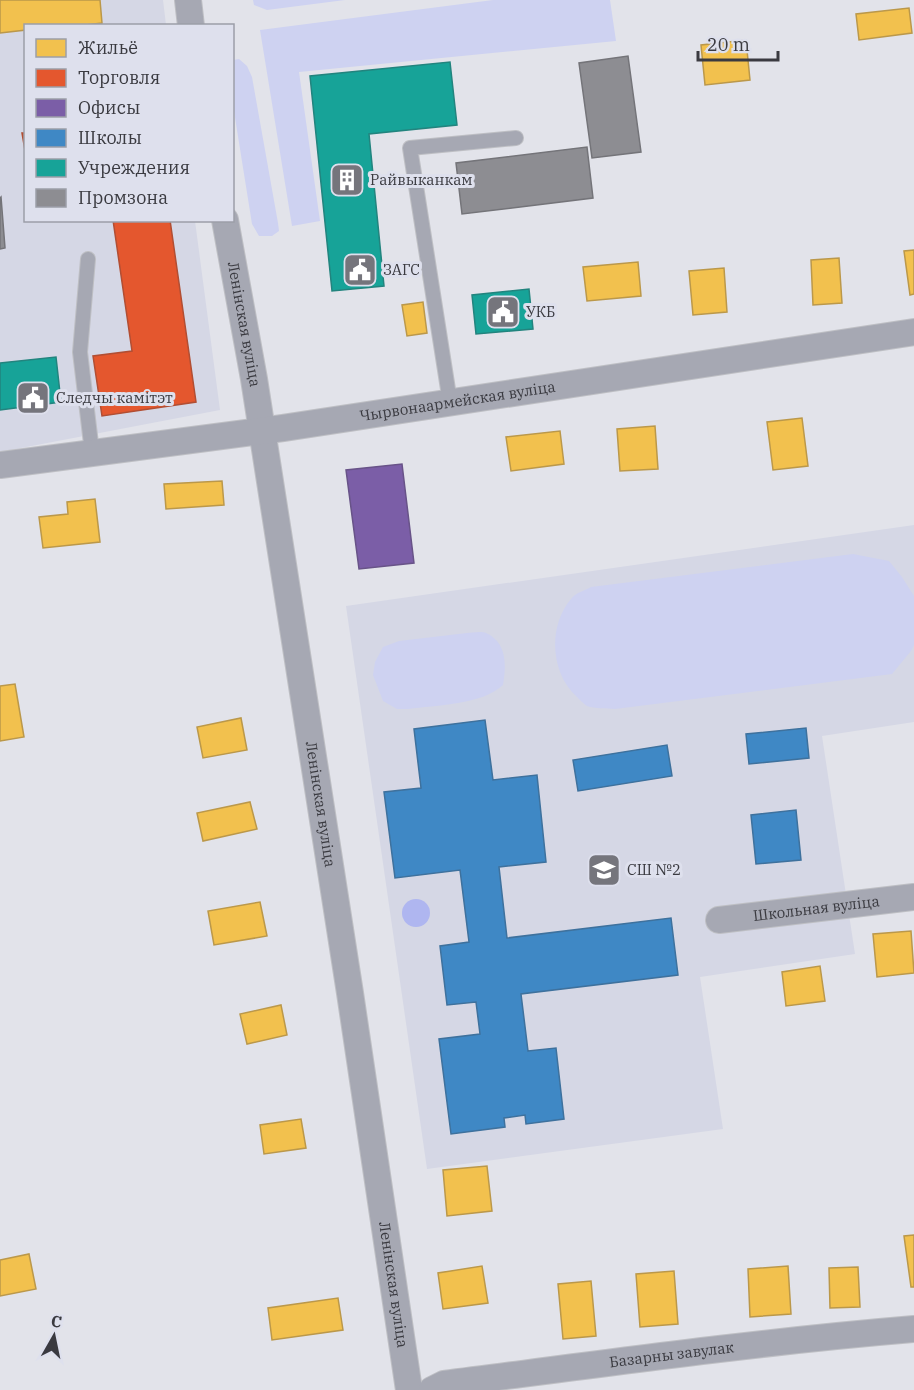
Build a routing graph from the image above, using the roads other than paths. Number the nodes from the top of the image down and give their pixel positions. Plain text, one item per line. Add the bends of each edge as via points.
1 (188, 0) edge
2 (191, 24) edge
3 (516, 138) dead end
4 (225, 222) edge
5 (88, 259) dead end
6 (914, 332) edge
7 (450, 402) junction
8 (262, 431) junction
9 (92, 452) junction
10 (0, 465) edge
11 (914, 897) edge
12 (719, 920) dead end
13 (914, 1329) edge
14 (409, 1390) edge
15 (432, 1390) edge

1 - 2 street
3 - 7 lane via 410,148
4 - 8 street, Ленінская вуліца
5 - 9 lane via 80,352
6 - 7 street, Чырвонаармейская вуліца
7 - 8 street, Чырвонаармейская вуліца
8 - 9 street, Чырвонаармейская вуліца
8 - 14 street, Ленінская вуліца
9 - 10 street, Чырвонаармейская вуліца
11 - 12 street, Школьная вуліца
13 - 15 street, Базарны завулак via 692,1352 444,1384

